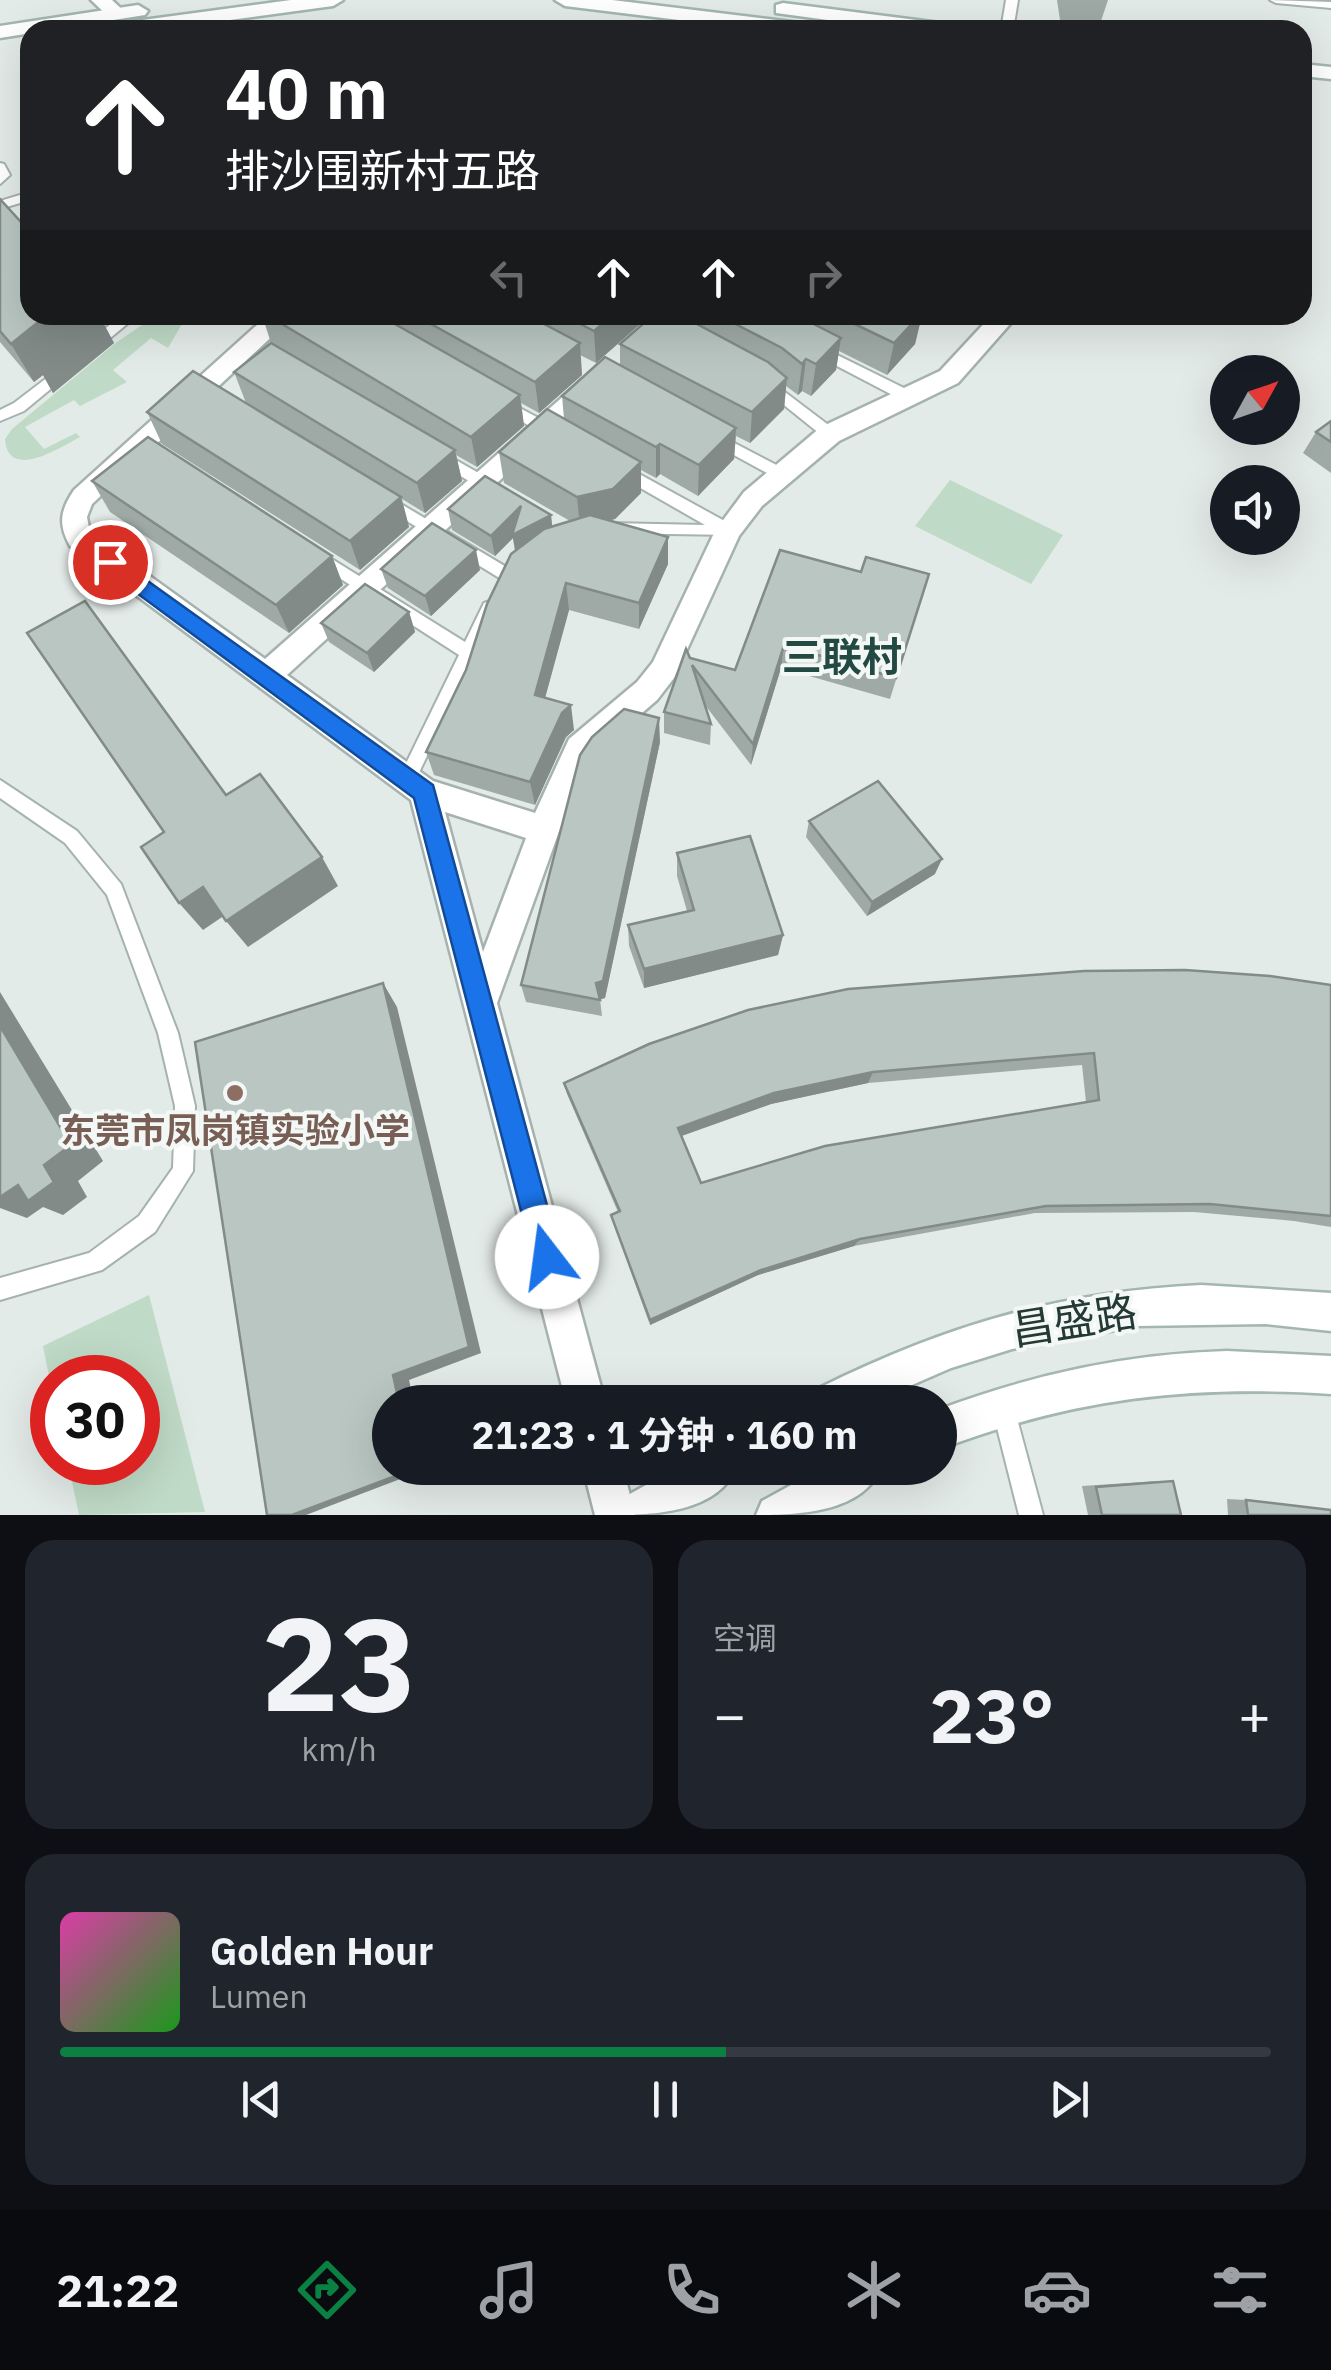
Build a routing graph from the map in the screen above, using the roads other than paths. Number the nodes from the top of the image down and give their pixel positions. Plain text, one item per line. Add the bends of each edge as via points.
1 (210, 0) edge
2 (334, 0) edge
3 (565, 0) edge
4 (708, 0) edge
5 (1276, 0) edge
6 (1331, 5) edge
7 (110, 15) edge
8 (78, 20) edge
9 (728, 20) edge
10 (868, 20) edge
11 (0, 168) edge
12 (0, 180) edge
13 (118, 325) edge
14 (276, 325) edge
15 (658, 325) edge
16 (998, 325) edge
17 (800, 342) edge
18 (755, 378) edge
19 (907, 396) junction
20 (495, 399) edge
21 (0, 416) edge
22 (700, 430) edge
23 (553, 432) junction
24 (830, 434) junction
25 (417, 443) edge
26 (612, 465) edge
27 (781, 474) junction
28 (484, 482) junction
29 (366, 488) edge
30 (514, 500) edge
31 (431, 528) junction
32 (728, 531) junction
33 (590, 532) edge
34 (302, 546) edge
35 (366, 587) junction
36 (466, 652) junction
37 (266, 676) junction
38 (416, 786) junction
39 (0, 788) edge
40 (545, 830) junction
41 (480, 1002) junction
42 (0, 1290) edge
43 (1331, 1312) edge
44 (1331, 1375) edge
45 (581, 1385) edge
46 (867, 1385) edge
47 (1002, 1404) junction
48 (957, 1422) edge
49 (607, 1485) edge
50 (685, 1485) edge
51 (830, 1485) edge
52 (615, 1515) edge
53 (631, 1515) edge
54 (776, 1515) edge
55 (1031, 1515) edge

1 - 7 street
2 - 7 street
3 - 9 street
4 - 10 street
5 - 6 lane
7 - 8 street
11 - 12 lane
13 - 21 lane
14 - 37 street via 258,350 74,511 73,526 79,539
15 - 23 street via 608,365
16 - 19 street via 964,365
17 - 19 lane
18 - 24 lane
19 - 24 street
20 - 23 lane
22 - 27 lane
23 - 28 street
24 - 27 street
25 - 28 lane
26 - 32 lane
27 - 32 street
28 - 30 lane
28 - 31 street
29 - 31 lane
31 - 35 street
31 - 36 lane via 513,571
32 - 33 lane via 642,526
32 - 40 street via 664,670 648,692 580,748
34 - 35 lane
35 - 36 lane
35 - 37 street
36 - 38 lane
37 - 38 street
38 - 40 street
38 - 41 street
39 - 42 lane via 71,836 114,890 168,1033 184,1106 183,1171 147,1224 94,1262
40 - 41 street
41 - 45 street
43 - 46 street, 昌盛路 via 1176,1305 1056,1320 938,1350
44 - 47 street, 昌盛路 via 1133,1374
47 - 48 street, 昌盛路
47 - 55 lane
49 - 52 street
50 - 53 street
51 - 54 street

